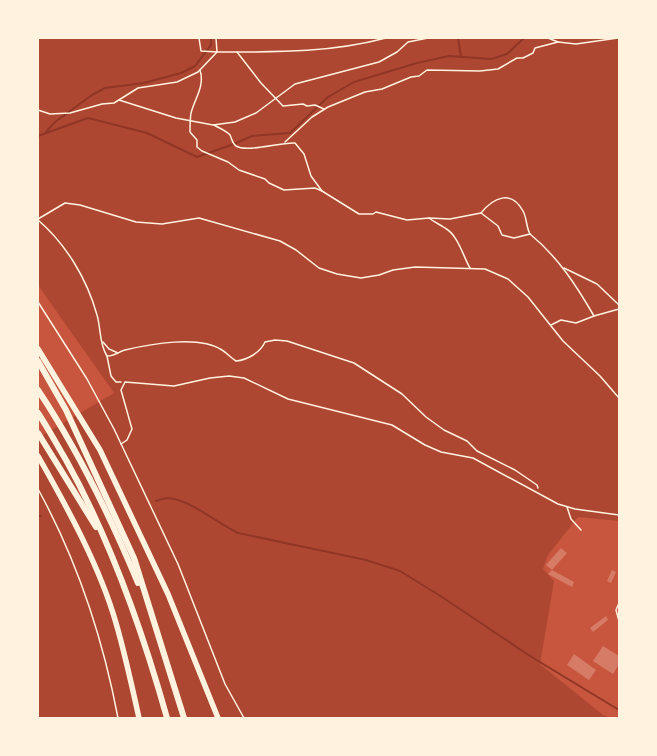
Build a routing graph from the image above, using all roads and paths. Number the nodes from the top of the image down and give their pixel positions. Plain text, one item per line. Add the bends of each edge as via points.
1 (199, 38) edge
2 (216, 38) edge
3 (386, 38) edge
4 (428, 38) edge
5 (548, 38) edge
6 (618, 38) edge
7 (558, 42) junction
8 (217, 52) junction
9 (237, 52) junction
10 (200, 70) junction
11 (276, 98) junction
12 (119, 100) junction
13 (38, 110) edge
14 (324, 110) junction
15 (190, 121) junction
16 (213, 124) junction
17 (284, 142) junction
18 (322, 191) junction
19 (481, 213) junction
20 (428, 218) junction
21 (38, 219) edge
22 (530, 234) junction
23 (562, 267) junction
24 (470, 268) junction
25 (38, 302) edge
26 (619, 305) edge
27 (619, 309) edge
28 (594, 316) junction
29 (550, 325) junction
30 (102, 341) junction
31 (38, 349) edge
32 (118, 353) junction
33 (107, 356) junction
34 (38, 361) edge
35 (125, 382) junction
36 (38, 390) edge
37 (619, 398) edge
38 (38, 413) edge
39 (38, 432) edge
40 (122, 444) junction
41 (38, 456) edge
42 (38, 489) edge
43 (540, 494) junction
44 (567, 507) junction
45 (619, 515) edge
46 (581, 530) dead end
47 (108, 547) junction
48 (619, 603) edge
49 (148, 608) junction
50 (619, 621) edge
51 (118, 718) edge
52 (139, 718) edge
53 (167, 718) edge
54 (184, 718) edge
55 (218, 718) edge
56 (244, 718) edge

1 - 8 path via 201,51
2 - 8 path
3 - 9 path via 357,46 324,50
4 - 11 path via 408,42 379,62 295,84
5 - 7 path
6 - 7 path via 576,44
7 - 14 path via 535,48 532,53 498,69 426,70 419,76 365,92
8 - 9 path
8 - 10 path
9 - 11 path
10 - 12 path via 177,82 138,88
10 - 15 path via 202,83
11 - 14 path via 283,106 315,105
11 - 16 path via 256,113 235,122
12 - 13 path via 70,113 50,114
12 - 15 path
14 - 17 path via 312,117
15 - 16 path
15 - 18 path via 190,132 197,140 197,147 202,151 284,190 315,188
16 - 17 path via 230,134 238,147
17 - 18 path via 295,143 304,154 311,176
18 - 20 path via 359,214 376,212 407,220
19 - 20 path via 450,219
19 - 22 path via 498,226 502,235 514,238
19 - 22 path via 490,202 501,198 516,202 523,211
20 - 24 path via 454,236
21 - 24 path via 65,204 80,205 136,222 162,224 199,218 280,241 318,268 361,278 414,267
21 - 30 path via 54,234 87,286 98,318
22 - 23 path via 545,246
23 - 26 path via 597,284
23 - 28 path
24 - 29 path via 485,269 508,279 528,296
25 - 40 lane via 87,379
27 - 28 path
28 - 29 path via 576,323 562,320
29 - 37 path
30 - 32 path
30 - 33 path
31 - 55 highway via 100,450 168,594
32 - 33 path
32 - 43 path via 185,341 204,343 222,350 236,361 244,361 262,348 265,342 275,340 326,353 354,363 396,390 444,430 467,441 477,451 515,470 537,485
33 - 35 path via 111,376 116,382
34 - 49 highway via 66,410 131,551
35 - 40 lane via 121,390 132,429
35 - 43 lane via 174,386 210,378 244,378 288,399 392,425 442,452 473,458
36 - 49 highway via 92,483 128,558
38 - 47 highway via 88,500
39 - 47 highway
40 - 56 lane via 178,564 225,684
41 - 52 highway via 71,516 105,591 116,623
42 - 51 lane via 70,553 88,601 114,693
43 - 44 lane
44 - 45 lane
44 - 46 lane via 571,519
47 - 53 highway via 155,674
48 - 50 lane via 616,610
49 - 54 highway

